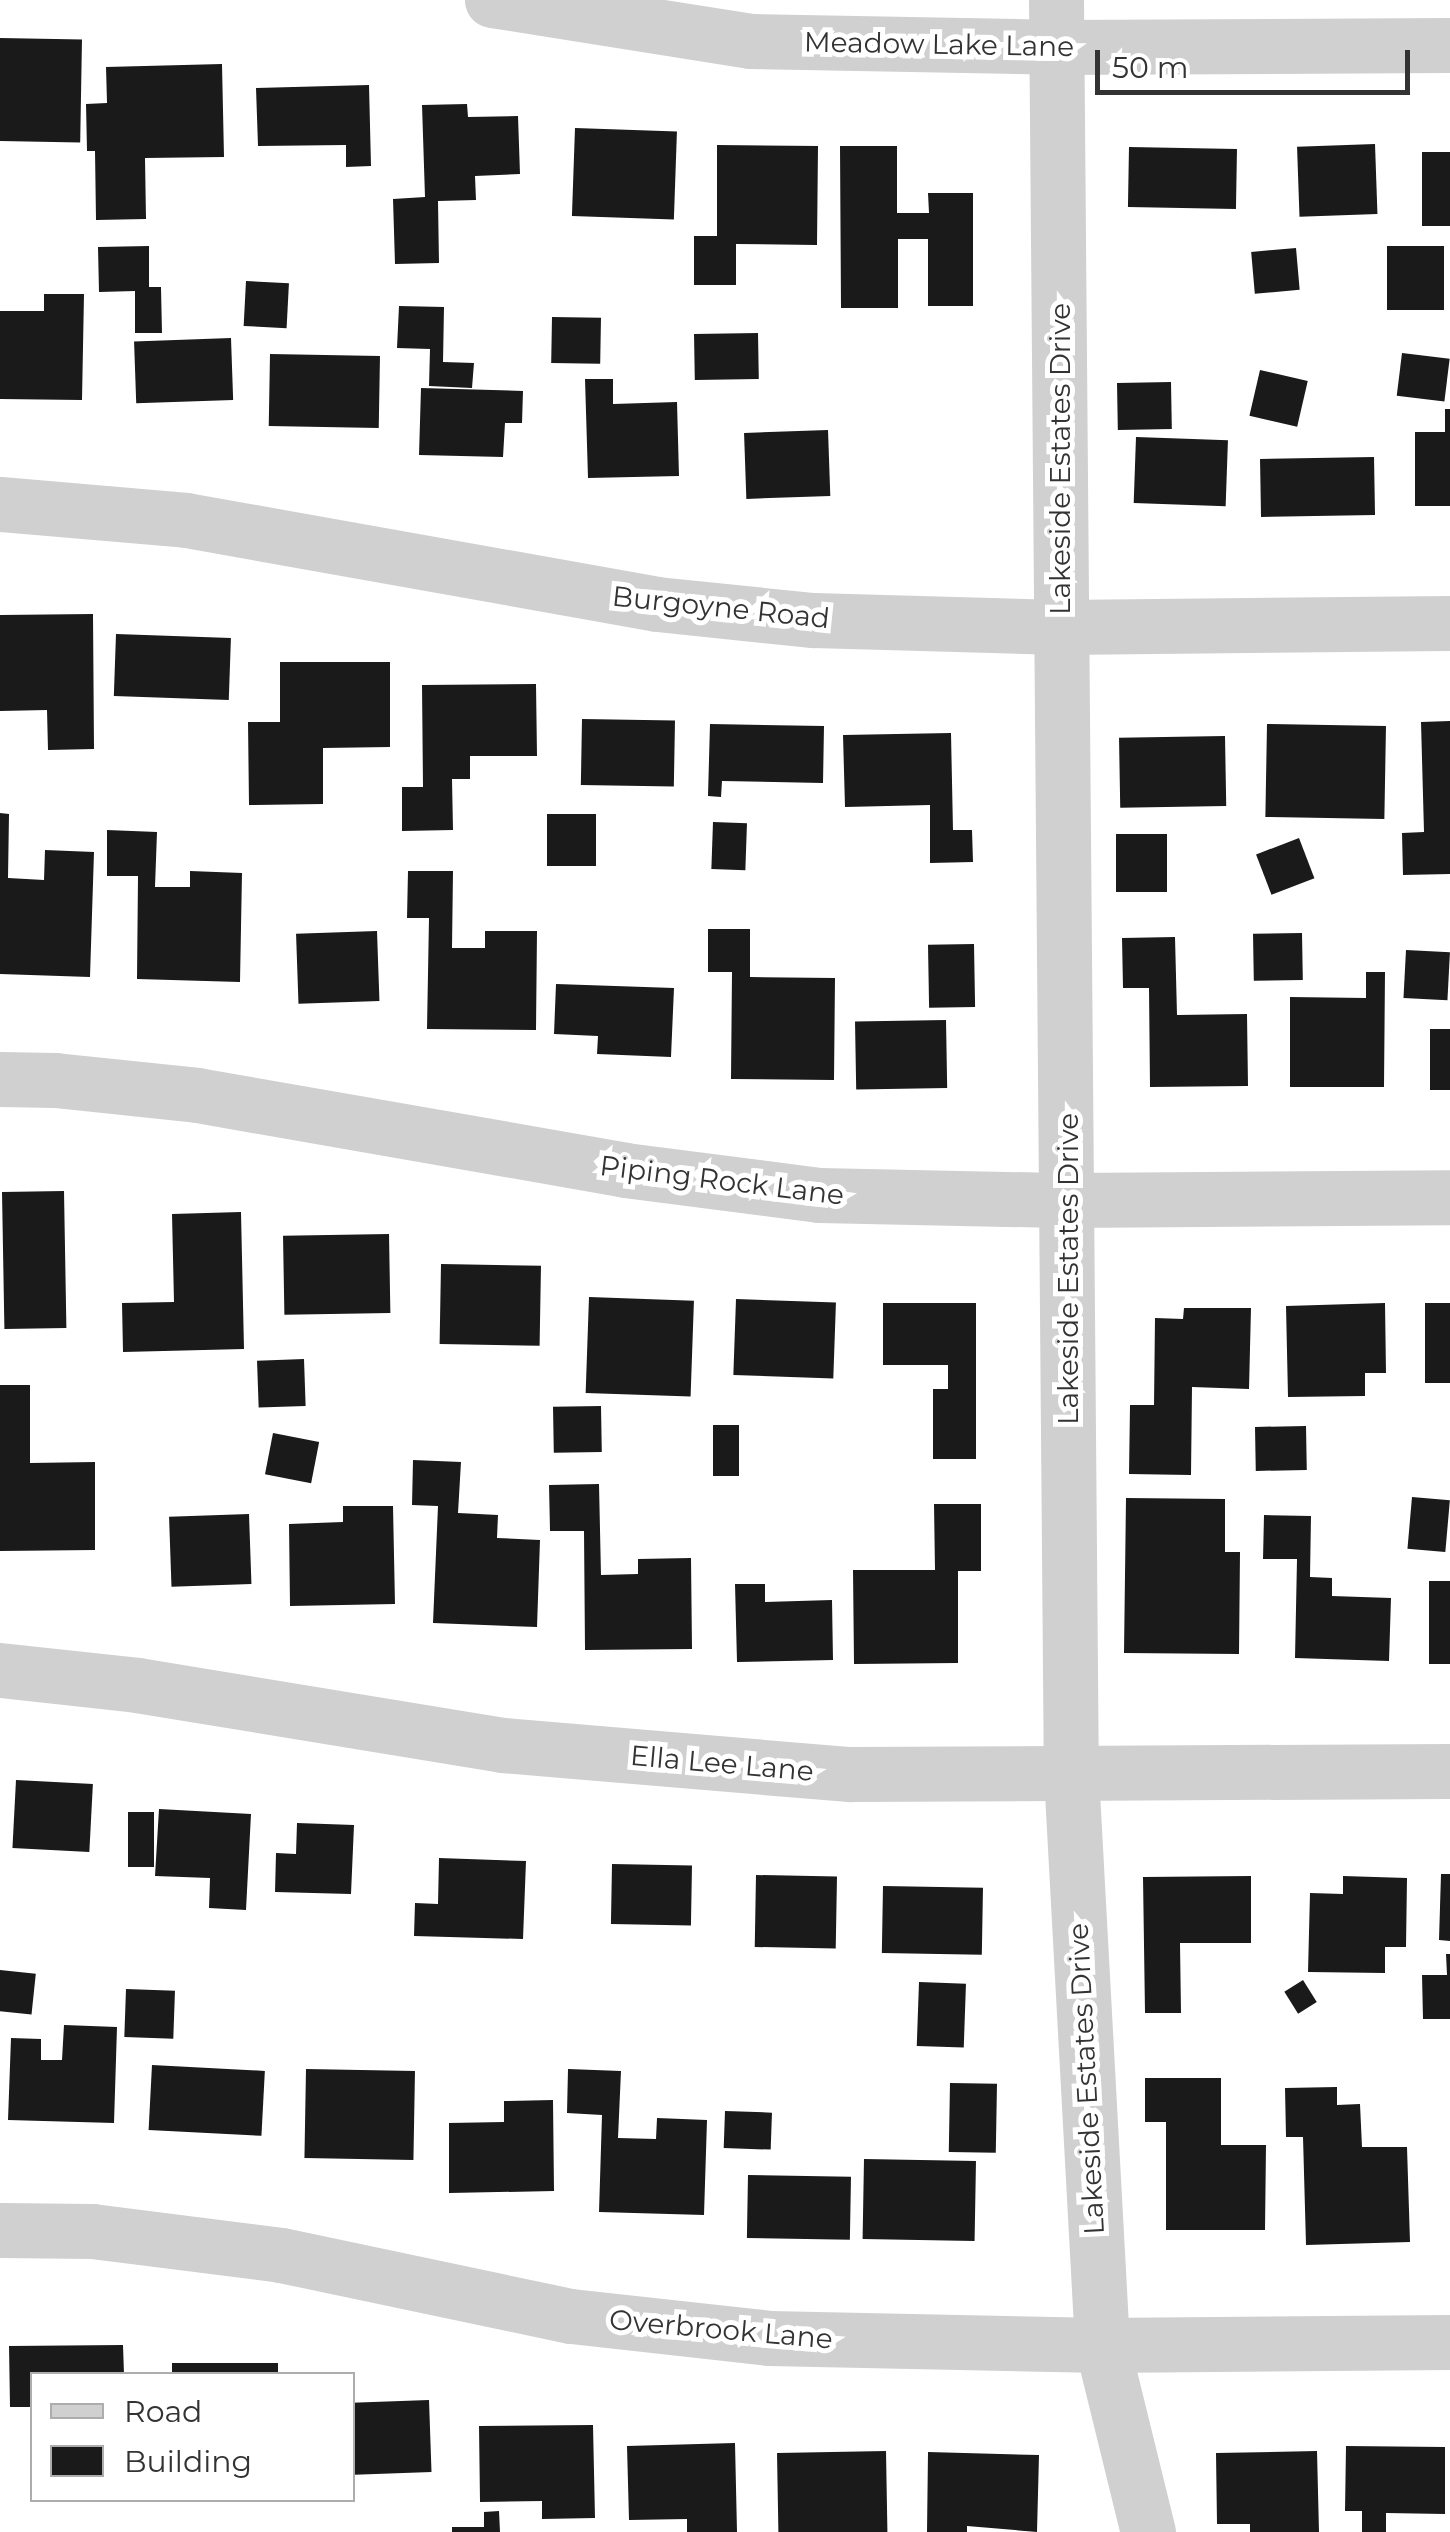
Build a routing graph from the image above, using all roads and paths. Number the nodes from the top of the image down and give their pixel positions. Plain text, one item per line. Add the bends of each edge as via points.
1 (492, 0) edge
2 (1056, 24) edge
3 (1450, 45) edge
4 (0, 504) edge
5 (1450, 623) edge
6 (1061, 627) junction
7 (0, 1079) edge
8 (1450, 1197) edge
9 (1068, 1200) junction
10 (0, 1670) edge
11 (1450, 1771) edge
12 (1071, 1774) junction
13 (0, 2230) edge
14 (1450, 2342) edge
15 (1102, 2345) junction
16 (1148, 2532) edge

1 - 2 street, Meadow Lake Lane via 752,41
2 - 3 street, Meadow Lake Lane
2 - 6 street, Lakeside Estates Drive
4 - 6 street, Burgoyne Road via 186,520 657,604 813,620
5 - 6 street, Burgoyne Road
6 - 9 street, Lakeside Estates Drive
7 - 9 street, Piping Rock Lane via 197,1095 625,1170 819,1195
8 - 9 street, Piping Rock Lane
9 - 12 street, Lakeside Estates Drive
10 - 12 street, Ella Lee Lane via 136,1685 502,1745 850,1774
11 - 12 street, Ella Lee Lane
12 - 15 street, Lakeside Estates Drive
13 - 15 street, Overbrook Lane via 92,2231 281,2255 571,2316 769,2338
14 - 15 street, Overbrook Lane
15 - 16 street, Lakeside Estates Drive

